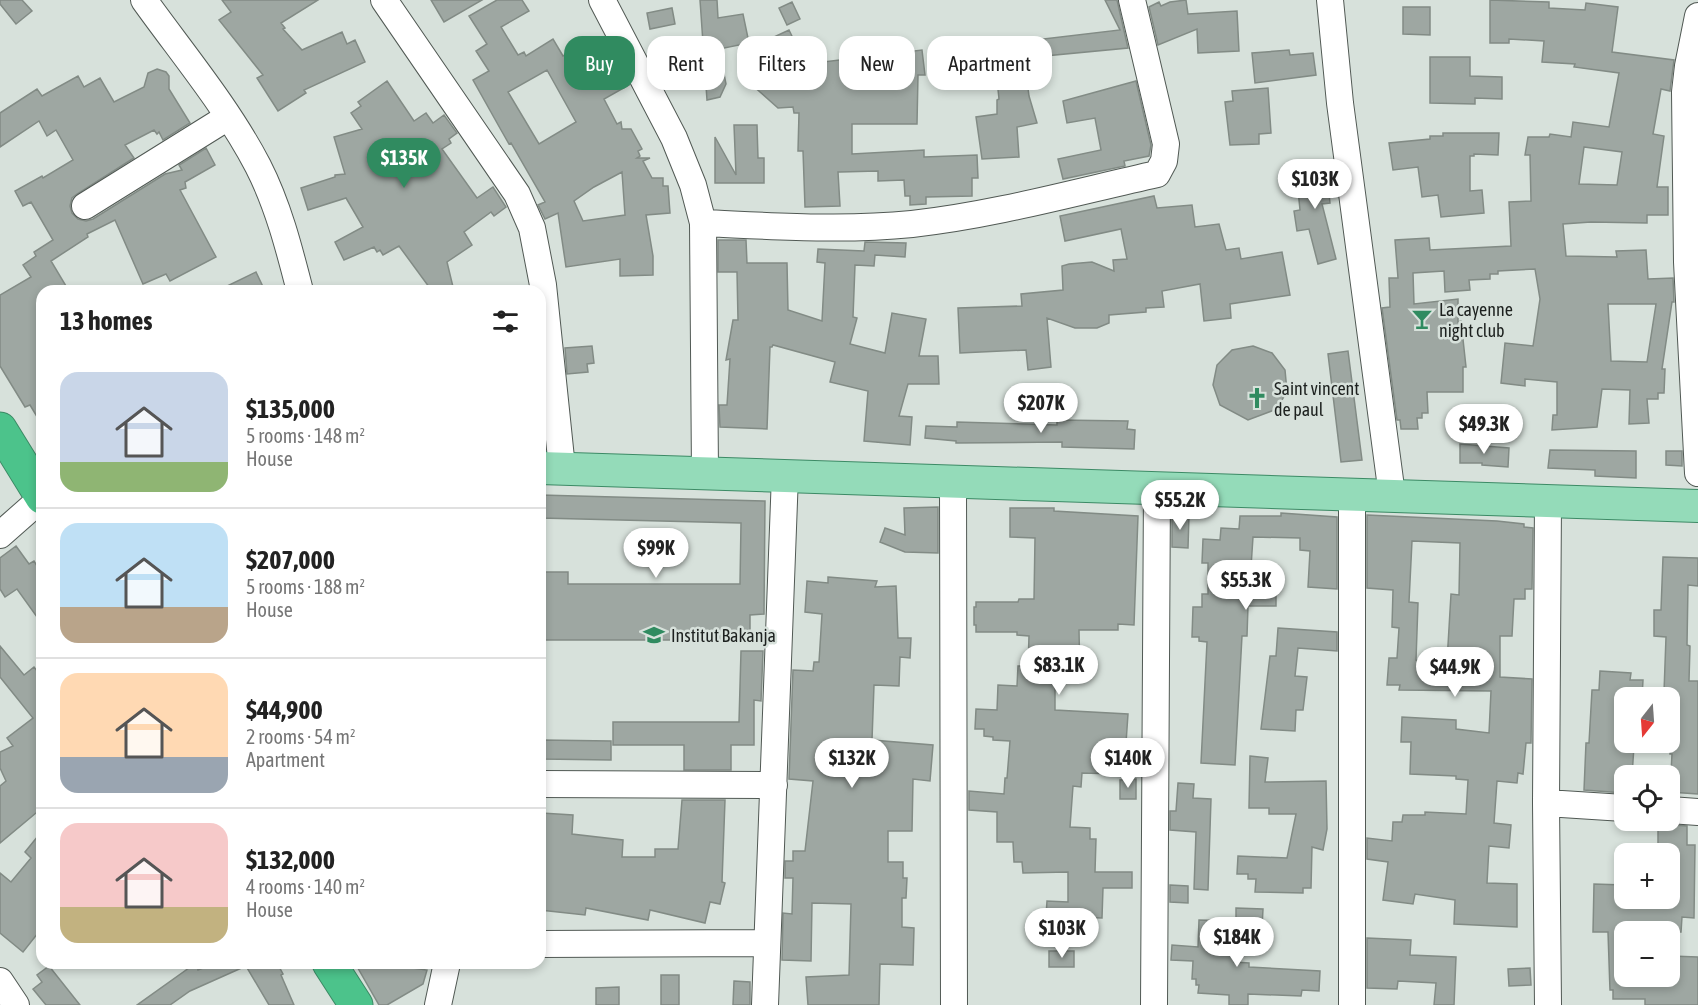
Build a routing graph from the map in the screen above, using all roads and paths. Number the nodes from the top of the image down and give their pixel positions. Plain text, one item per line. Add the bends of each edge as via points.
1 (144, 0) edge
2 (384, 0) edge
3 (602, 0) edge
4 (1132, 0) edge
5 (1330, 0) edge
6 (1698, 16) edge
7 (1692, 92) edge
8 (228, 117) junction
9 (85, 206) dead end
10 (703, 223) junction
11 (298, 285) edge
12 (543, 285) edge
13 (546, 354) edge
14 (0, 429) edge
15 (551, 468) edge
16 (705, 473) junction
17 (1698, 474) edge
18 (785, 475) junction
19 (953, 482) junction
20 (36, 487) edge
21 (1156, 488) junction
22 (1352, 494) junction
23 (1392, 495) junction
24 (1548, 501) junction
25 (36, 502) edge
26 (1698, 506) edge
27 (0, 535) edge
28 (546, 784) edge
29 (774, 785) junction
30 (1546, 803) junction
31 (1614, 807) edge
32 (1680, 811) edge
33 (1698, 812) edge
34 (767, 943) junction
35 (546, 944) edge
36 (334, 969) edge
37 (446, 969) edge
38 (0, 981) edge
39 (16, 1005) edge
40 (356, 1005) edge
41 (438, 1005) edge
42 (765, 1005) edge
43 (954, 1005) edge
44 (1154, 1005) edge
45 (1352, 1005) edge
46 (1548, 1005) edge

1 - 8 street
2 - 12 street via 517,194 532,228
3 - 10 street via 674,138
4 - 10 street via 1166,144 1164,161 1156,174 1016,206 913,224 857,228
5 - 23 street
6 - 7 street via 1688,66
7 - 17 street via 1687,262
8 - 9 street
8 - 11 street via 275,203
10 - 16 street
13 - 15 street
14 - 20 highway
15 - 16 main road
16 - 18 main road
18 - 19 main road
18 - 29 street
19 - 21 main road
19 - 43 street
21 - 22 main road
21 - 44 street
22 - 23 main road
22 - 45 street
23 - 24 main road
24 - 26 main road
24 - 30 street
25 - 27 street
28 - 29 street
29 - 34 street
30 - 31 street
30 - 46 street
32 - 33 street
34 - 35 street
34 - 42 street
36 - 40 highway
37 - 41 street
38 - 39 street

